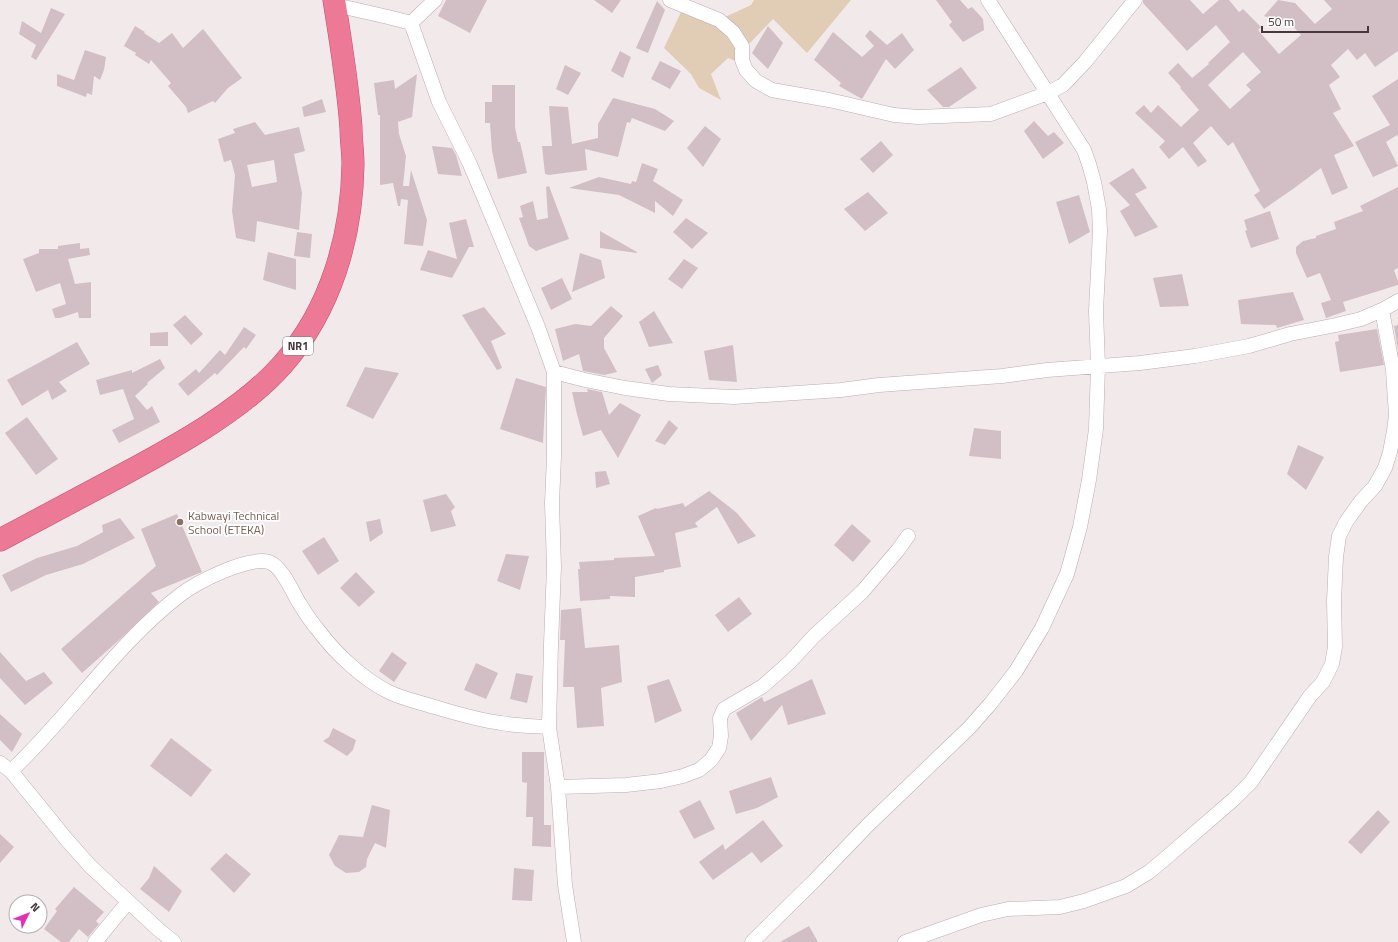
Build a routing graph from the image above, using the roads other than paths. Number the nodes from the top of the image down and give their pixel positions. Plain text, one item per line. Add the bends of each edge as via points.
1 (435, 0) edge
2 (670, 0) edge
3 (988, 0) edge
4 (1135, 0) edge
5 (334, 2) edge
6 (411, 23) junction
7 (1048, 93) junction
8 (1398, 302) edge
9 (1382, 310) junction
10 (1098, 366) junction
11 (554, 372) junction
12 (908, 536) dead end
13 (0, 540) edge
14 (549, 727) junction
15 (4, 768) edge
16 (558, 787) junction
17 (128, 902) junction
18 (95, 942) edge
19 (174, 942) edge
20 (574, 942) edge
21 (752, 942) edge
22 (905, 942) edge

1 - 6 street
2 - 7 street via 719,20 733,32 742,46 742,60 746,70 756,81 772,90 894,115 918,117 991,114
3 - 7 street
4 - 7 street via 1085,62 1063,85
5 - 6 street
5 - 13 highway, NR1 via 348,87 353,162 352,192 341,254 316,317 282,365 262,385 233,407 155,457
6 - 11 street via 440,102 469,162 538,327
7 - 10 street via 1084,150 1090,164 1099,209 1096,311
8 - 9 street
9 - 10 street via 1361,319 1290,334 1249,346 1195,356
9 - 22 street via 1393,370 1396,415 1394,430 1385,468 1375,486 1346,522 1339,536 1334,601 1335,647 1332,664 1323,682 1310,696 1251,782 1149,872 1126,886 1060,907 1008,909 981,915
10 - 11 street via 840,390 734,397 669,394 611,385
10 - 21 street via 1096,429 1080,527 1067,574 1042,628 1016,671 970,726
11 - 14 street via 554,567
12 - 16 street via 862,592 790,662 763,686 724,709 720,718 719,748 711,760 699,770 683,776 633,784
14 - 15 street via 501,723 472,717 388,692 359,673 339,654 300,605 283,575 274,565 259,561 214,575 181,595 120,650 29,754
14 - 16 street
15 - 17 street via 90,866
16 - 20 street via 565,885
17 - 18 street
17 - 19 street

